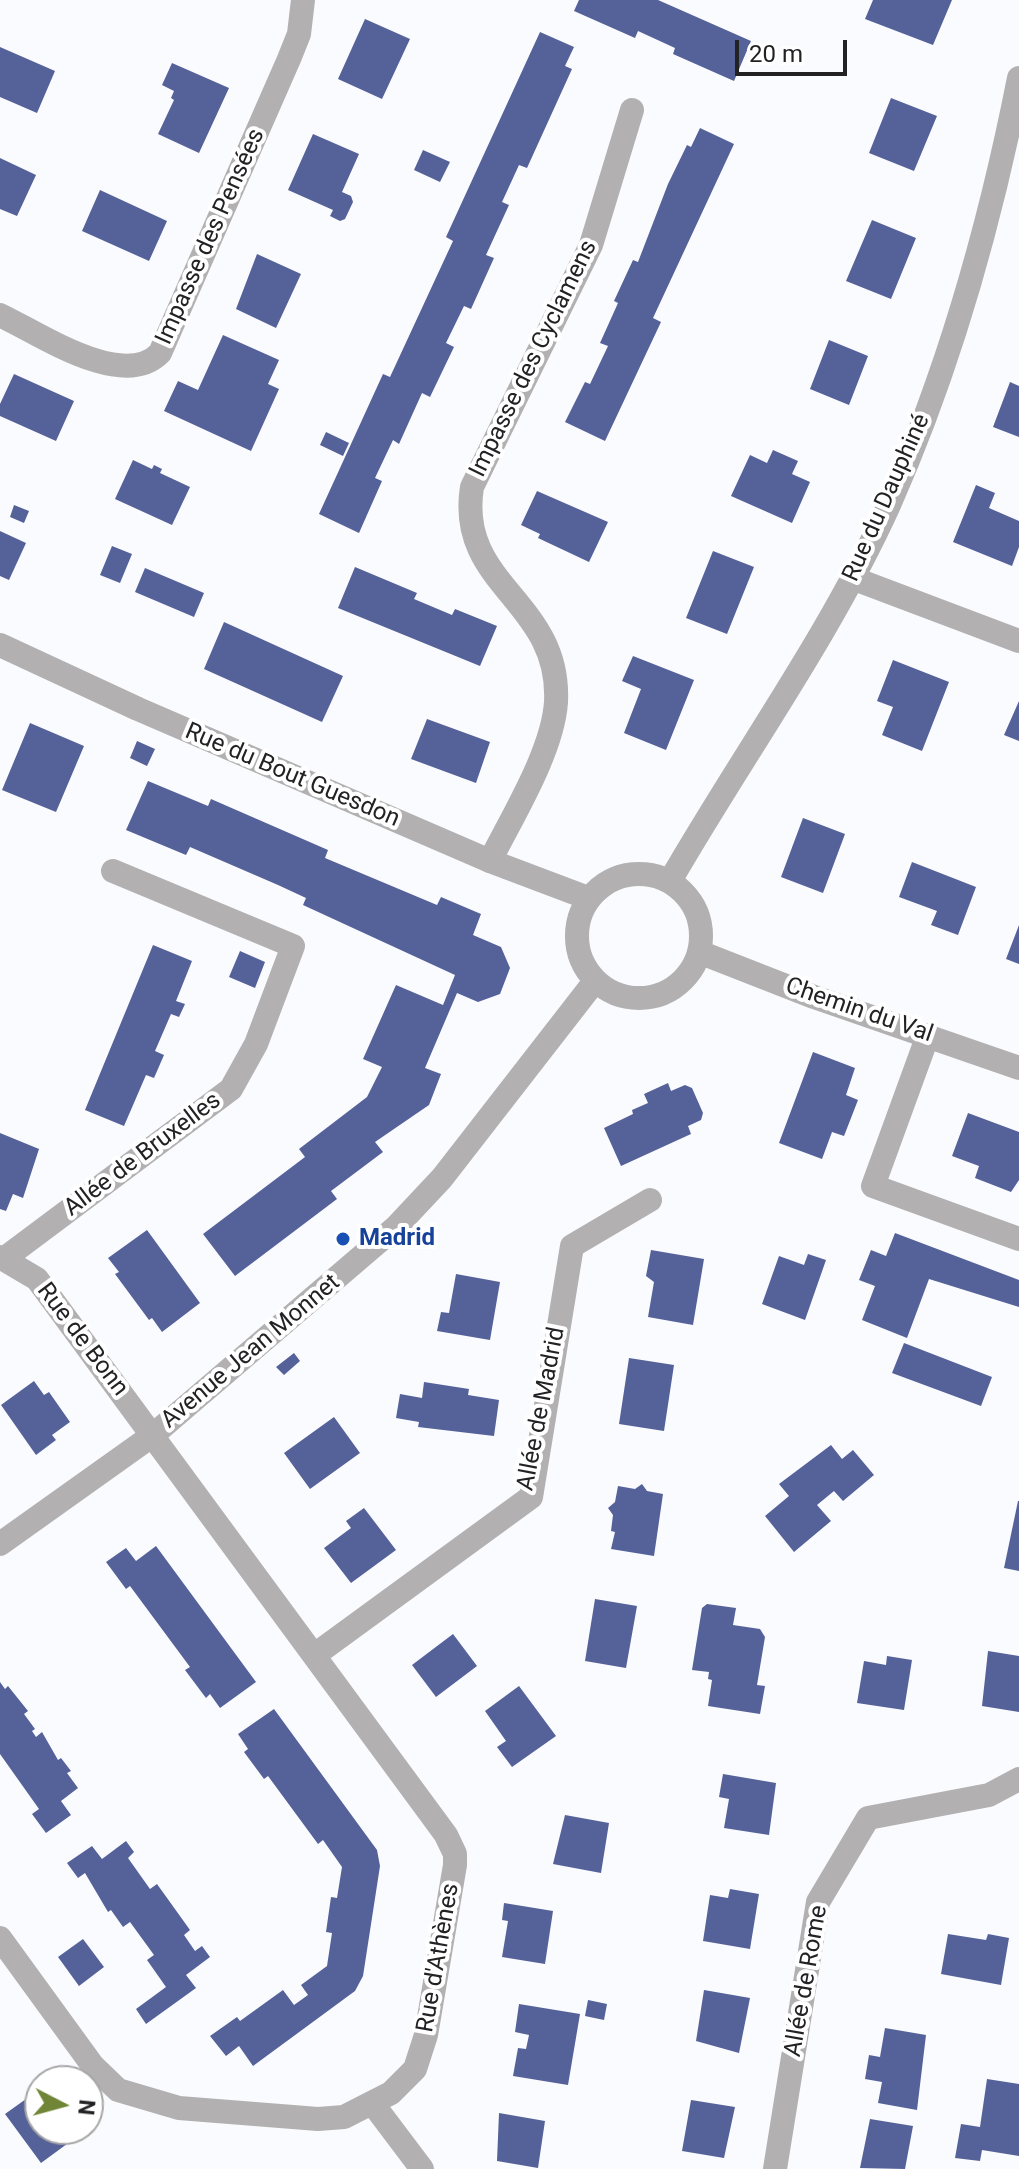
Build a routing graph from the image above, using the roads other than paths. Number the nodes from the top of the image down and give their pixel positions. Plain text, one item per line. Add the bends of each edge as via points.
1 (303, 0) edge
2 (1019, 78) edge
3 (632, 110) dead end
4 (0, 315) edge
5 (852, 578) junction
6 (1019, 641) edge
7 (0, 645) edge
8 (490, 861) junction
9 (113, 871) dead end
10 (670, 881) junction
11 (588, 898) junction
12 (699, 952) junction
13 (595, 981) junction
14 (928, 1035) junction
15 (1019, 1068) edge
16 (650, 1200) dead end
17 (1019, 1239) edge
18 (3, 1258) edge
19 (153, 1435) junction
20 (0, 1544) edge
21 (316, 1654) junction
22 (1019, 1779) edge
23 (0, 1938) edge
24 (373, 2104) junction
25 (422, 2169) edge
26 (775, 2169) edge

1 - 4 street, Impasse des Pensées via 289,59 160,353 150,364 101,363
2 - 5 street, Rue du Dauphiné via 997,187 953,338 906,464
3 - 8 street, Impasse des Cyclamens via 591,245 472,487 469,508 477,547 498,582 524,606 545,638 555,678 556,704 548,733
5 - 6 street
5 - 10 street, Rue du Dauphiné
7 - 8 street, Rue du Bout Guesdon
8 - 11 street, Rue du Bout Guesdon
9 - 18 street, Allée de Bruxelles via 293,946 256,1044 231,1089
10 - 11 street via 628,873
10 - 12 street via 697,913
11 - 13 street via 576,933 579,954
12 - 13 street via 692,969 661,994 617,995
12 - 14 street, Chemin du Val
13 - 19 street, Avenue Jean Monnet via 442,1178 397,1226
14 - 15 street, Chemin du Val
14 - 17 street via 873,1186
16 - 21 street, Allée de Madrid via 572,1246 531,1497
18 - 19 street, Rue de Bonn via 37,1279
19 - 20 street, Avenue Jean Monnet
19 - 21 street, Rue d'Athènes
21 - 24 street, Rue d'Athènes via 455,1854 426,2035 415,2069
22 - 26 street, Allée de Rome via 989,1795 868,1818 818,1902
23 - 24 street, Rue d'Athènes via 93,2066 118,2090 179,2108 318,2119 344,2117
24 - 25 street

